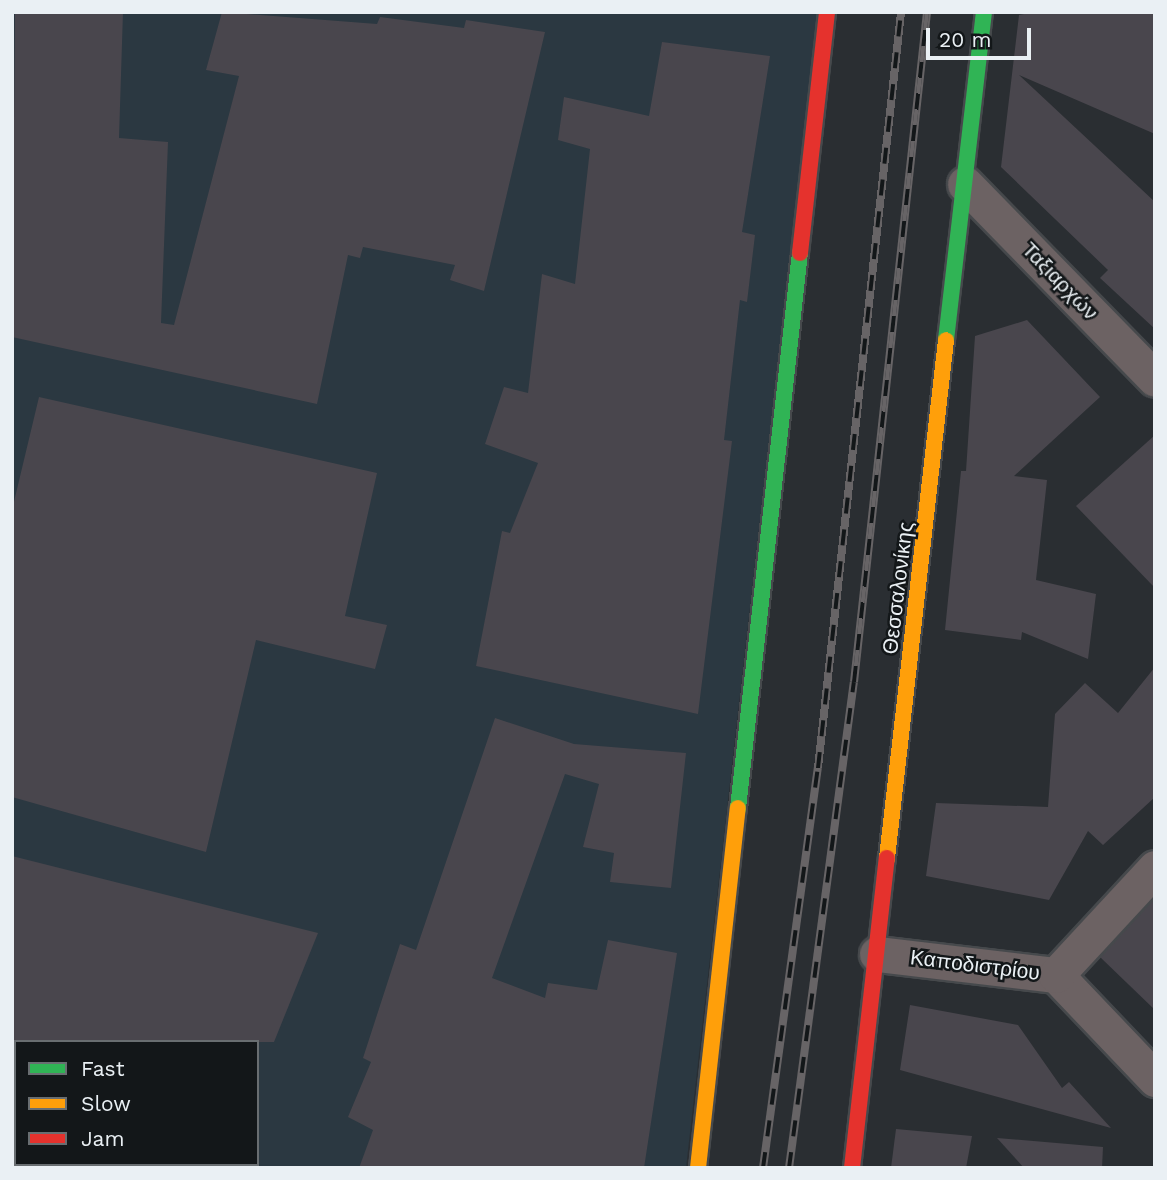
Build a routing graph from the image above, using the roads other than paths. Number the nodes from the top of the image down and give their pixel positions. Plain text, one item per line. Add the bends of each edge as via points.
1 (827, 12) edge
2 (984, 12) edge
3 (965, 184) junction
4 (1155, 379) edge
5 (1155, 868) edge
6 (877, 954) junction
7 (1056, 975) junction
8 (1155, 1079) edge
9 (698, 1168) edge
10 (852, 1168) edge

1 - 9 street
2 - 3 street, Θεσσαλονίκης
3 - 4 street, Ταξιαρχών
3 - 6 street, Θεσσαλονίκης
5 - 7 street
6 - 7 street, Καποδιστρίου
6 - 10 street, Θεσσαλονίκης
7 - 8 street, Καποδιστρίου

